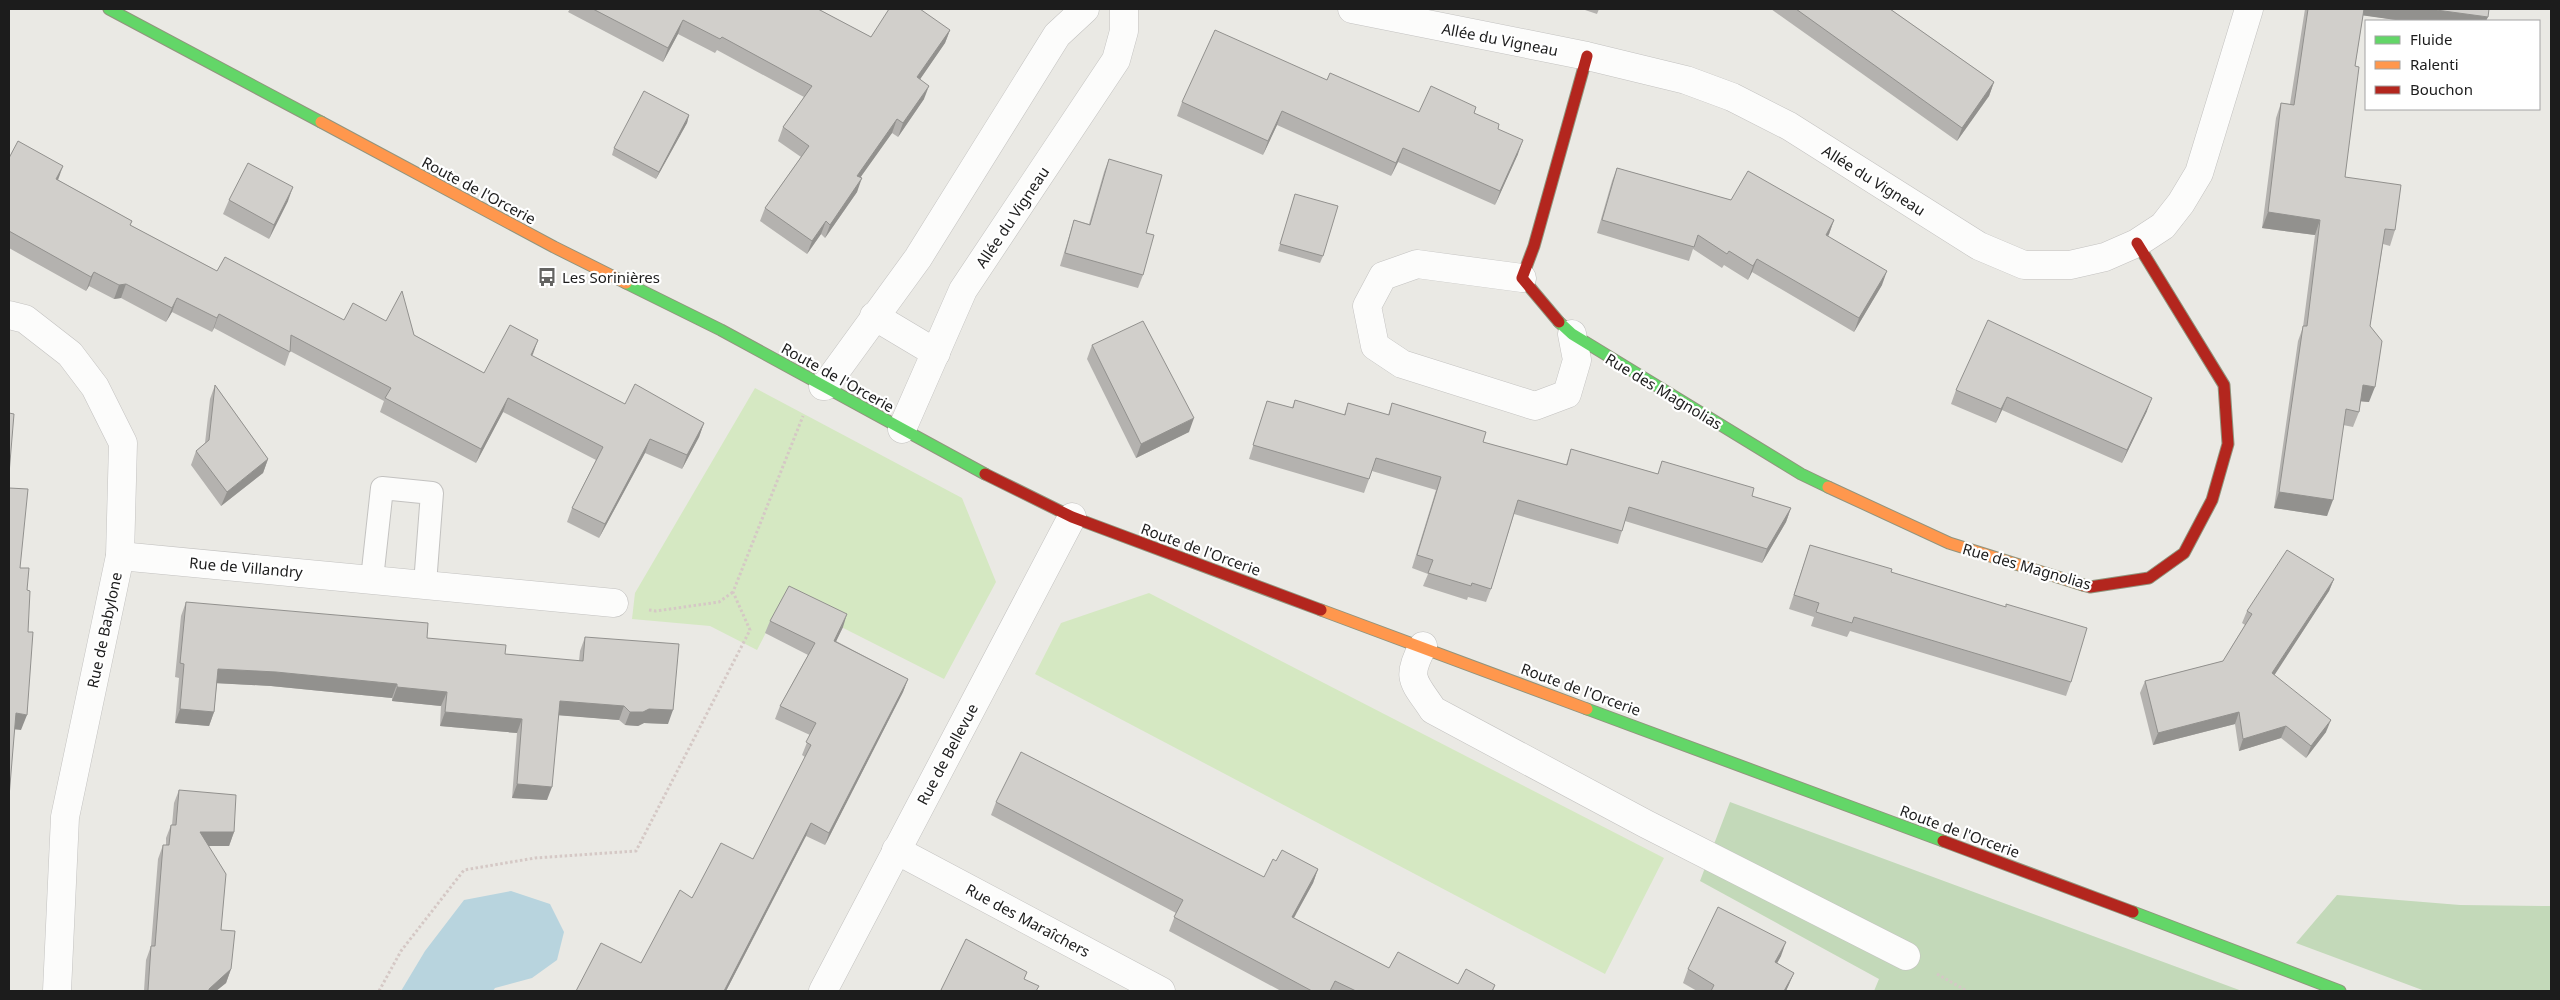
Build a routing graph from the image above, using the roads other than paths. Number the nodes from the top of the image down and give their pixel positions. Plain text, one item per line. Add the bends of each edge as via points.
1 (108, 9) edge
2 (1085, 9) edge
3 (1124, 9) edge
4 (1352, 9) edge
5 (2249, 9) edge
6 (1587, 56) junction
7 (2137, 243) junction
8 (1522, 278) junction
9 (9, 315) edge
10 (874, 316) junction
11 (1572, 334) junction
12 (936, 353) junction
13 (815, 381) junction
14 (902, 429) junction
15 (1072, 517) junction
16 (120, 556) junction
17 (372, 579) junction
18 (425, 584) junction
19 (614, 603) road end
20 (1423, 646) junction
21 (896, 850) junction
22 (1906, 956) dead end
23 (57, 991) edge
24 (823, 991) edge
25 (1161, 991) edge
26 (2340, 991) edge

1 - 13 street, Route de l'Orcerie via 554,247
2 - 10 street via 1057,35 918,258
3 - 12 street, Allée du Vigneau via 1124,31 1116,60 963,290
4 - 6 street, Allée du Vigneau
5 - 7 street, Allée du Vigneau via 2199,174 2163,226
6 - 7 street, Allée du Vigneau via 1686,80 1732,97 1789,126 1979,246 2024,265 2070,265 2105,257
6 - 8 street via 1534,246
7 - 11 street, Rue des Magnolias via 2224,385 2228,444 2212,500 2184,553 2149,578 2090,587 1949,543 1801,474
8 - 11 street, Rue des Magnolias
8 - 11 street via 1417,264 1383,276 1367,306 1375,346 1402,364 1535,406 1567,394 1577,360
9 - 16 street, Rue de Babylone via 25,319 70,354 95,387 123,443
10 - 12 street
10 - 13 street via 825,386
12 - 14 street, Allée du Vigneau
13 - 14 street, Route de l'Orcerie
14 - 15 street, Route de l'Orcerie
15 - 20 street, Route de l'Orcerie
15 - 21 street, Rue de Bellevue
16 - 17 street, Rue de Villandry
16 - 23 street, Rue de Babylone via 65,817
17 - 18 street, Rue de Villandry
17 - 18 lane via 382,488 432,493
18 - 19 street, Rue de Villandry
20 - 22 street via 1412,666 1414,681 1433,710
20 - 26 street, Route de l'Orcerie
21 - 24 street, Rue de Bellevue
21 - 25 street, Rue des Maraîchers

